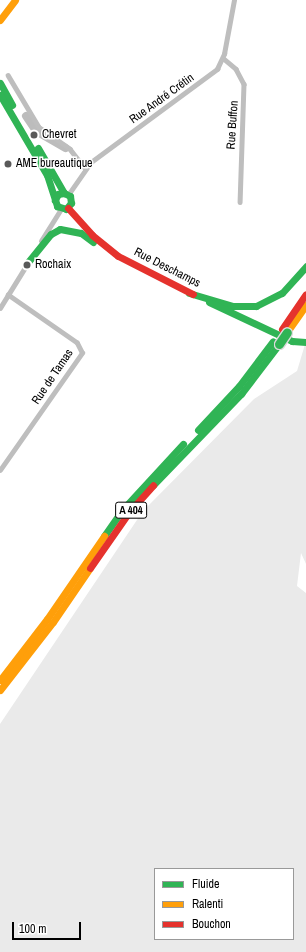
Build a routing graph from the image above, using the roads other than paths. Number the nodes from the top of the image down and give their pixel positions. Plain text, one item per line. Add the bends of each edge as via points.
1 (15, 0) edge
2 (234, 0) edge
3 (0, 20) edge
4 (223, 58) junction
5 (8, 75) dead end
6 (0, 83) edge
7 (1, 100) edge
8 (85, 168) junction
9 (66, 194) junction
10 (55, 200) junction
11 (240, 202) dead end
12 (64, 209) junction
13 (28, 262) junction
14 (306, 266) edge
15 (147, 273) junction
16 (189, 293) junction
17 (306, 294) edge
18 (8, 295) junction
19 (306, 305) edge
20 (0, 308) edge
21 (284, 330) junction
22 (306, 342) edge
23 (276, 343) junction
24 (0, 470) edge
25 (0, 680) edge
26 (0, 690) edge

1 - 3 main road
2 - 4 street, Rue André Crétin
4 - 8 street, Rue André Crétin via 217,69 208,77
4 - 11 street, Rue Buffon via 236,69 244,84
5 - 8 street via 39,127 70,149
6 - 9 main road
7 - 10 main road via 47,175
8 - 9 street, Rue André Crétin
9 - 10 main road via 58,194
9 - 12 main road via 72,200
10 - 12 main road via 57,206
12 - 13 street
12 - 15 main road, Rue Deschamps via 106,247
13 - 15 main road via 51,234 70,229 81,232 108,253
13 - 18 street
14 - 16 main road via 282,293 256,306 233,306
15 - 16 main road, Rue Deschamps
16 - 22 main road, Rue Deschamps via 268,331 292,341
17 - 21 main road, A 404
18 - 20 street
18 - 24 street, Rue de Tamas via 77,343 82,350 81,357
19 - 21 main road, A 404
21 - 23 main road, A 404
23 - 25 main road, A 404 via 230,397 134,496 47,619
23 - 26 main road, A 404 via 241,394 162,474 129,512 53,622

